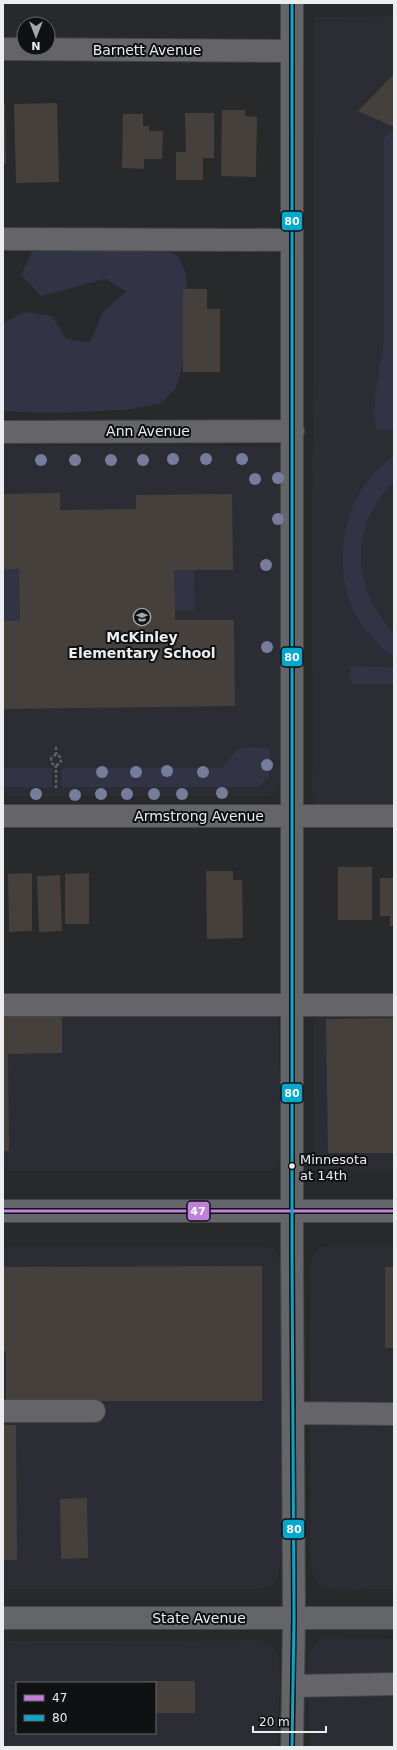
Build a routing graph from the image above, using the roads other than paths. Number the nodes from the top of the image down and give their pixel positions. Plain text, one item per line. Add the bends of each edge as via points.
1 (292, 3) edge
2 (3, 49) edge
3 (291, 51) junction
4 (3, 239) edge
5 (292, 240) junction
6 (293, 431) junction
7 (3, 432) edge
8 (3, 816) edge
9 (292, 816) junction
10 (394, 816) edge
11 (3, 1005) edge
12 (293, 1005) junction
13 (394, 1005) edge
14 (3, 1211) edge
15 (293, 1211) junction
16 (394, 1211) edge
17 (3, 1411) edge
18 (94, 1411) dead end
19 (293, 1413) junction
20 (394, 1414) edge
21 (3, 1618) edge
22 (294, 1618) junction
23 (394, 1618) edge
24 (394, 1684) edge
25 (293, 1686) junction
26 (292, 1747) edge

1 - 3 street
2 - 3 street, Barnett Avenue
3 - 5 street
4 - 5 street
5 - 6 street
6 - 7 street, Ann Avenue
6 - 9 street
8 - 9 street, Armstrong Avenue
9 - 10 street, Armstrong Avenue
9 - 12 street
11 - 12 street
12 - 13 street
12 - 15 street
14 - 15 main road
15 - 16 main road
15 - 19 street
17 - 18 street
19 - 20 street
19 - 22 street
21 - 22 main road, State Avenue
22 - 23 main road, State Avenue
22 - 25 street
24 - 25 street
25 - 26 street

